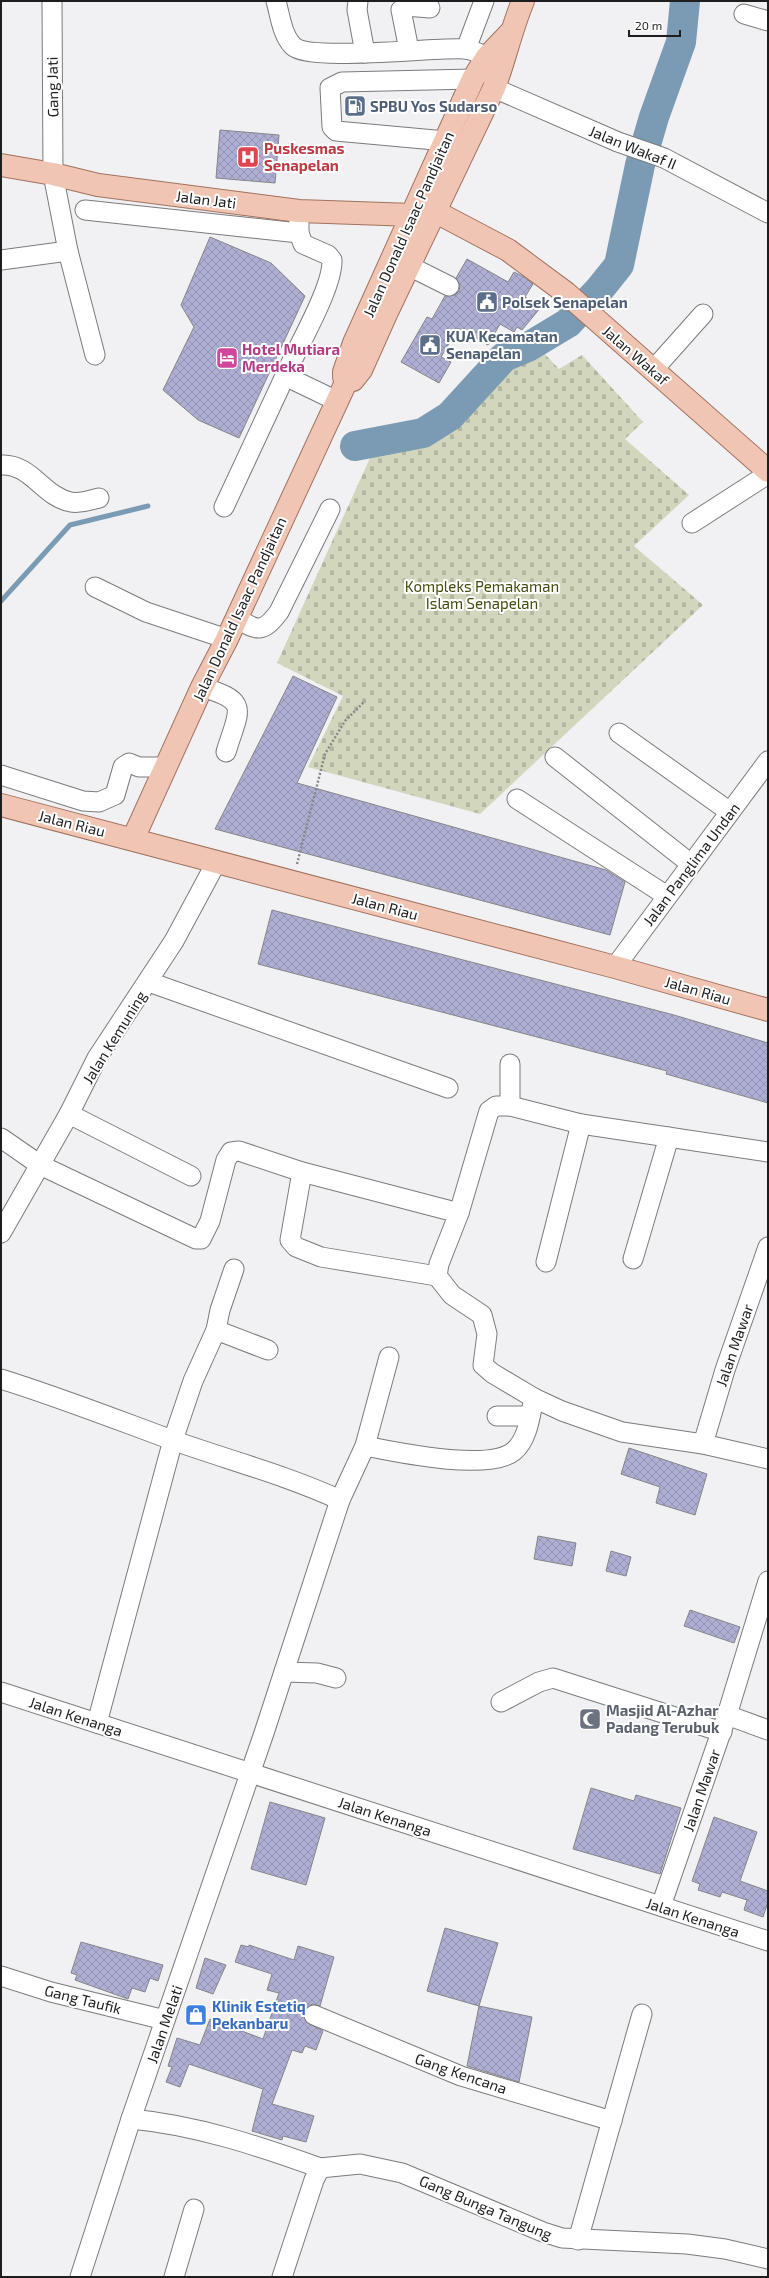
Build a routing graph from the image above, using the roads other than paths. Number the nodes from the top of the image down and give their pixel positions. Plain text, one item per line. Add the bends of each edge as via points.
1 (52, 1) edge
2 (276, 1) edge
3 (358, 1) edge
4 (484, 1) edge
5 (523, 1) edge
6 (430, 8) dead end
7 (744, 14) dead end
8 (768, 21) edge
9 (510, 33) junction
10 (466, 49) junction
11 (409, 50) junction
12 (365, 53) junction
13 (487, 57) junction
14 (473, 79) junction
15 (494, 88) junction
16 (446, 141) junction
17 (1, 165) edge
18 (53, 174) junction
19 (85, 210) dead end
20 (299, 211) junction
21 (436, 212) junction
22 (768, 212) edge
23 (414, 215) junction
24 (299, 234) junction
25 (68, 251) junction
26 (1, 260) edge
27 (409, 266) junction
28 (449, 286) dead end
29 (703, 314) dead end
30 (95, 355) dead end
31 (654, 369) junction
32 (285, 376) junction
33 (347, 380) junction
34 (337, 401) junction
35 (1, 464) edge
36 (768, 473) edge
37 (99, 498) dead end
38 (224, 507) dead end
39 (330, 509) dead end
40 (692, 523) dead end
41 (95, 587) dead end
42 (236, 617) junction
43 (227, 639) junction
44 (202, 687) junction
45 (619, 732) dead end
46 (226, 752) dead end
47 (556, 757) dead end
48 (768, 761) edge
49 (166, 767) junction
50 (1, 775) edge
51 (517, 799) dead end
52 (1, 805) edge
53 (730, 812) junction
54 (133, 839) junction
55 (217, 862) junction
56 (691, 864) junction
57 (667, 896) junction
58 (615, 967) junction
59 (148, 982) junction
60 (768, 1010) edge
61 (510, 1064) dead end
62 (448, 1088) dead end
63 (510, 1106) junction
64 (70, 1114) junction
65 (581, 1124) junction
66 (669, 1137) junction
67 (1, 1138) edge
68 (768, 1152) edge
69 (40, 1165) junction
70 (302, 1172) junction
71 (191, 1176) dead end
72 (459, 1213) junction
73 (1, 1233) edge
74 (768, 1247) edge
75 (632, 1259) dead end
76 (546, 1262) dead end
77 (234, 1269) dead end
78 (437, 1276) junction
79 (216, 1330) junction
80 (268, 1350) dead end
81 (389, 1357) dead end
82 (1, 1379) edge
83 (532, 1407) junction
84 (497, 1416) dead end
85 (173, 1440) junction
86 (703, 1444) junction
87 (365, 1446) junction
88 (768, 1459) edge
89 (340, 1500) junction
90 (768, 1581) edge
91 (284, 1672) junction
92 (336, 1678) dead end
93 (1, 1692) edge
94 (501, 1702) dead end
95 (98, 1723) junction
96 (724, 1723) junction
97 (768, 1730) edge
98 (251, 1772) junction
99 (660, 1906) junction
100 (768, 1941) edge
101 (1, 1976) edge
102 (642, 2014) dead end
103 (314, 2015) dead end
104 (165, 2020) junction
105 (131, 2119) junction
106 (612, 2120) junction
107 (320, 2168) junction
108 (194, 2210) dead end
109 (578, 2240) junction
110 (768, 2259) edge
111 (80, 2277) edge
112 (174, 2277) edge
113 (282, 2277) edge

1 - 18 street, Gang Jati
2 - 12 street via 286,39 294,48 304,52
3 - 12 street via 357,10
4 - 10 street
5 - 9 main road, Jalan Donald Isaac Pandjaitan
6 - 11 street via 406,6 401,10
7 - 8 street
9 - 13 main road, Jalan Donald Isaac Pandjaitan
9 - 15 main road, Jalan Donald Isaac Pandjaitan
10 - 11 street
10 - 13 street
11 - 12 street
13 - 14 main road, Jalan Donald Isaac Pandjaitan
14 - 16 main road, Jalan Donald Isaac Pandjaitan
14 - 16 street via 342,82 330,88 332,127 336,131
15 - 21 main road, Jalan Donald Isaac Pandjaitan
15 - 22 street, Jalan Wakaf II via 618,142 664,158
16 - 23 main road, Jalan Donald Isaac Pandjaitan
17 - 18 main road, Jalan Jati
18 - 20 main road, Jalan Jati via 98,185
18 - 25 street, Gang Jati
19 - 24 street
20 - 23 main road, Jalan Jati
20 - 24 street
21 - 27 main road, Jalan Donald Isaac Pandjaitan
21 - 31 main road, Jalan Wakaf via 508,250 566,293
23 - 33 main road, Jalan Donald Isaac Pandjaitan via 354,343 344,372
24 - 32 street via 303,244 328,255 332,260 332,270 327,287
25 - 26 street
25 - 30 street, Gang Jati
27 - 28 street
27 - 33 main road, Jalan Donald Isaac Pandjaitan via 361,370 353,380
29 - 31 street
31 - 36 main road, Jalan Wakaf
32 - 34 street
32 - 38 street
33 - 34 main road, Jalan Donald Isaac Pandjaitan
34 - 42 main road, Jalan Donald Isaac Pandjaitan
35 - 37 street via 18,467 32,475 47,491 61,499 73,503
36 - 40 street
39 - 42 street via 271,621 263,628 252,628
41 - 43 street via 146,612
42 - 43 main road, Jalan Donald Isaac Pandjaitan
43 - 44 main road, Jalan Donald Isaac Pandjaitan
44 - 46 street via 225,694 238,706
44 - 49 main road, Jalan Donald Isaac Pandjaitan
45 - 53 street
47 - 56 street
48 - 53 street, Jalan Panglima Undan
49 - 50 street via 139,767 130,764 123,768 115,795 99,802 83,801
49 - 54 main road, Jalan Donald Isaac Pandjaitan
51 - 57 street
52 - 54 main road, Jalan Riau
53 - 56 street, Jalan Panglima Undan
54 - 55 main road, Jalan Riau
55 - 58 main road, Jalan Riau
55 - 59 street, Jalan Kemuning via 174,941
56 - 57 street, Jalan Panglima Undan
57 - 58 street, Jalan Panglima Undan
58 - 60 main road, Jalan Riau
59 - 62 street
59 - 64 street, Jalan Kemuning via 126,1011 97,1058
61 - 63 street
63 - 65 street
63 - 72 street via 496,1106 489,1111
64 - 69 street, Jalan Kemuning
64 - 71 street
65 - 66 street
65 - 76 street
66 - 68 street
66 - 75 street
67 - 69 street
69 - 70 street via 196,1239 201,1239 210,1221 226,1160 231,1152 239,1151
69 - 73 street, Jalan Kemuning
70 - 72 street
70 - 78 street via 290,1240 296,1247 321,1257
72 - 78 street via 438,1264
74 - 86 street, Jalan Mawar via 724,1370
77 - 79 street
78 - 83 street via 452,1295 482,1315 487,1334 483,1365
79 - 80 street
79 - 85 street via 193,1381
81 - 87 street, Jalan Melati
82 - 85 street
83 - 84 street
83 - 86 street via 562,1411 622,1432
83 - 87 street via 524,1439 513,1452 496,1458 420,1458
85 - 89 street via 317,1489
85 - 95 street
86 - 88 street
87 - 89 street, Jalan Melati
89 - 91 street, Jalan Melati
90 - 96 street, Jalan Mawar
91 - 92 street
91 - 98 street, Jalan Melati
93 - 95 street, Jalan Kenanga
94 - 96 street via 539,1682 553,1678
95 - 98 street, Jalan Kenanga
96 - 97 street
96 - 99 street, Jalan Mawar
98 - 99 street, Jalan Kenanga
98 - 104 street, Jalan Melati
99 - 100 street, Jalan Kenanga
101 - 104 street, Gang Taufik via 51,1992
102 - 106 street
103 - 106 street, Gang Kencana via 460,2076
104 - 105 street, Jalan Melati
105 - 107 street via 165,2122 258,2145
105 - 111 street, Jalan Melati
106 - 109 street
107 - 109 street, Gang Bunga Tangung via 360,2164 402,2173 543,2232
107 - 113 street
108 - 112 street
109 - 110 street, Gang Bunga Tangung via 687,2244 725,2249

